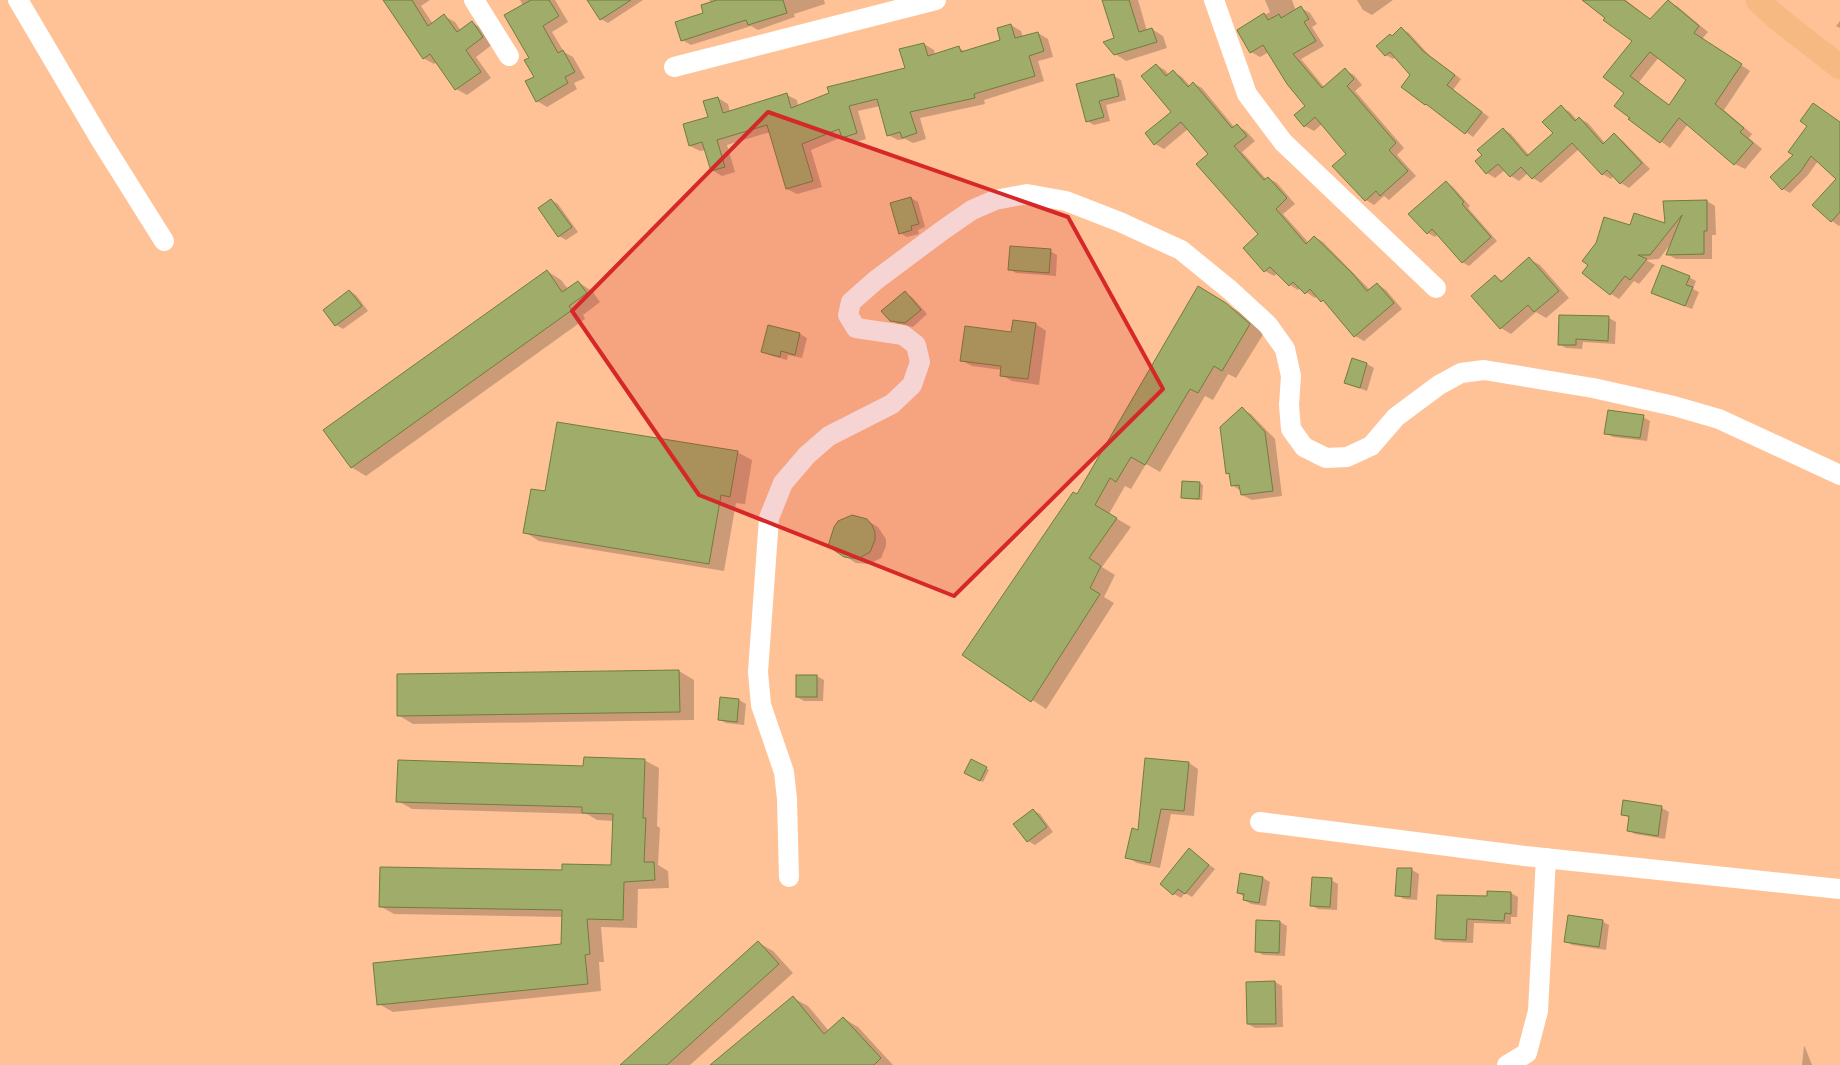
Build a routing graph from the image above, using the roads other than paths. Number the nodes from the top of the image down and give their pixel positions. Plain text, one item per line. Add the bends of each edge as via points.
1 (18, 0) edge
2 (474, 0) edge
3 (936, 0) edge
4 (1214, 0) edge
5 (1758, 0) edge
6 (509, 56) dead end
7 (674, 67) dead end
8 (1840, 67) edge
9 (164, 241) dead end
10 (1436, 288) dead end
11 (1840, 475) edge
12 (1260, 822) dead end
13 (1546, 858) junction
14 (789, 877) dead end
15 (1840, 889) edge
16 (1507, 1065) edge

1 - 9 street
2 - 6 street
3 - 7 street
4 - 10 street via 1247,94 1283,142
5 - 8 main road
11 - 14 street via 1719,419 1593,388 1484,370 1462,373 1439,385 1396,417 1371,446 1347,457 1326,458 1304,447 1291,429 1291,376 1285,349 1268,325 1181,250 1066,201 1027,194 995,200 972,210 943,230 851,302 848,315 856,328 903,335 916,345 920,362 912,385 892,404 830,436 807,455 783,484 769,518 758,672 761,705 784,772
12 - 13 street
13 - 15 street
13 - 16 street via 1538,1011 1527,1052

